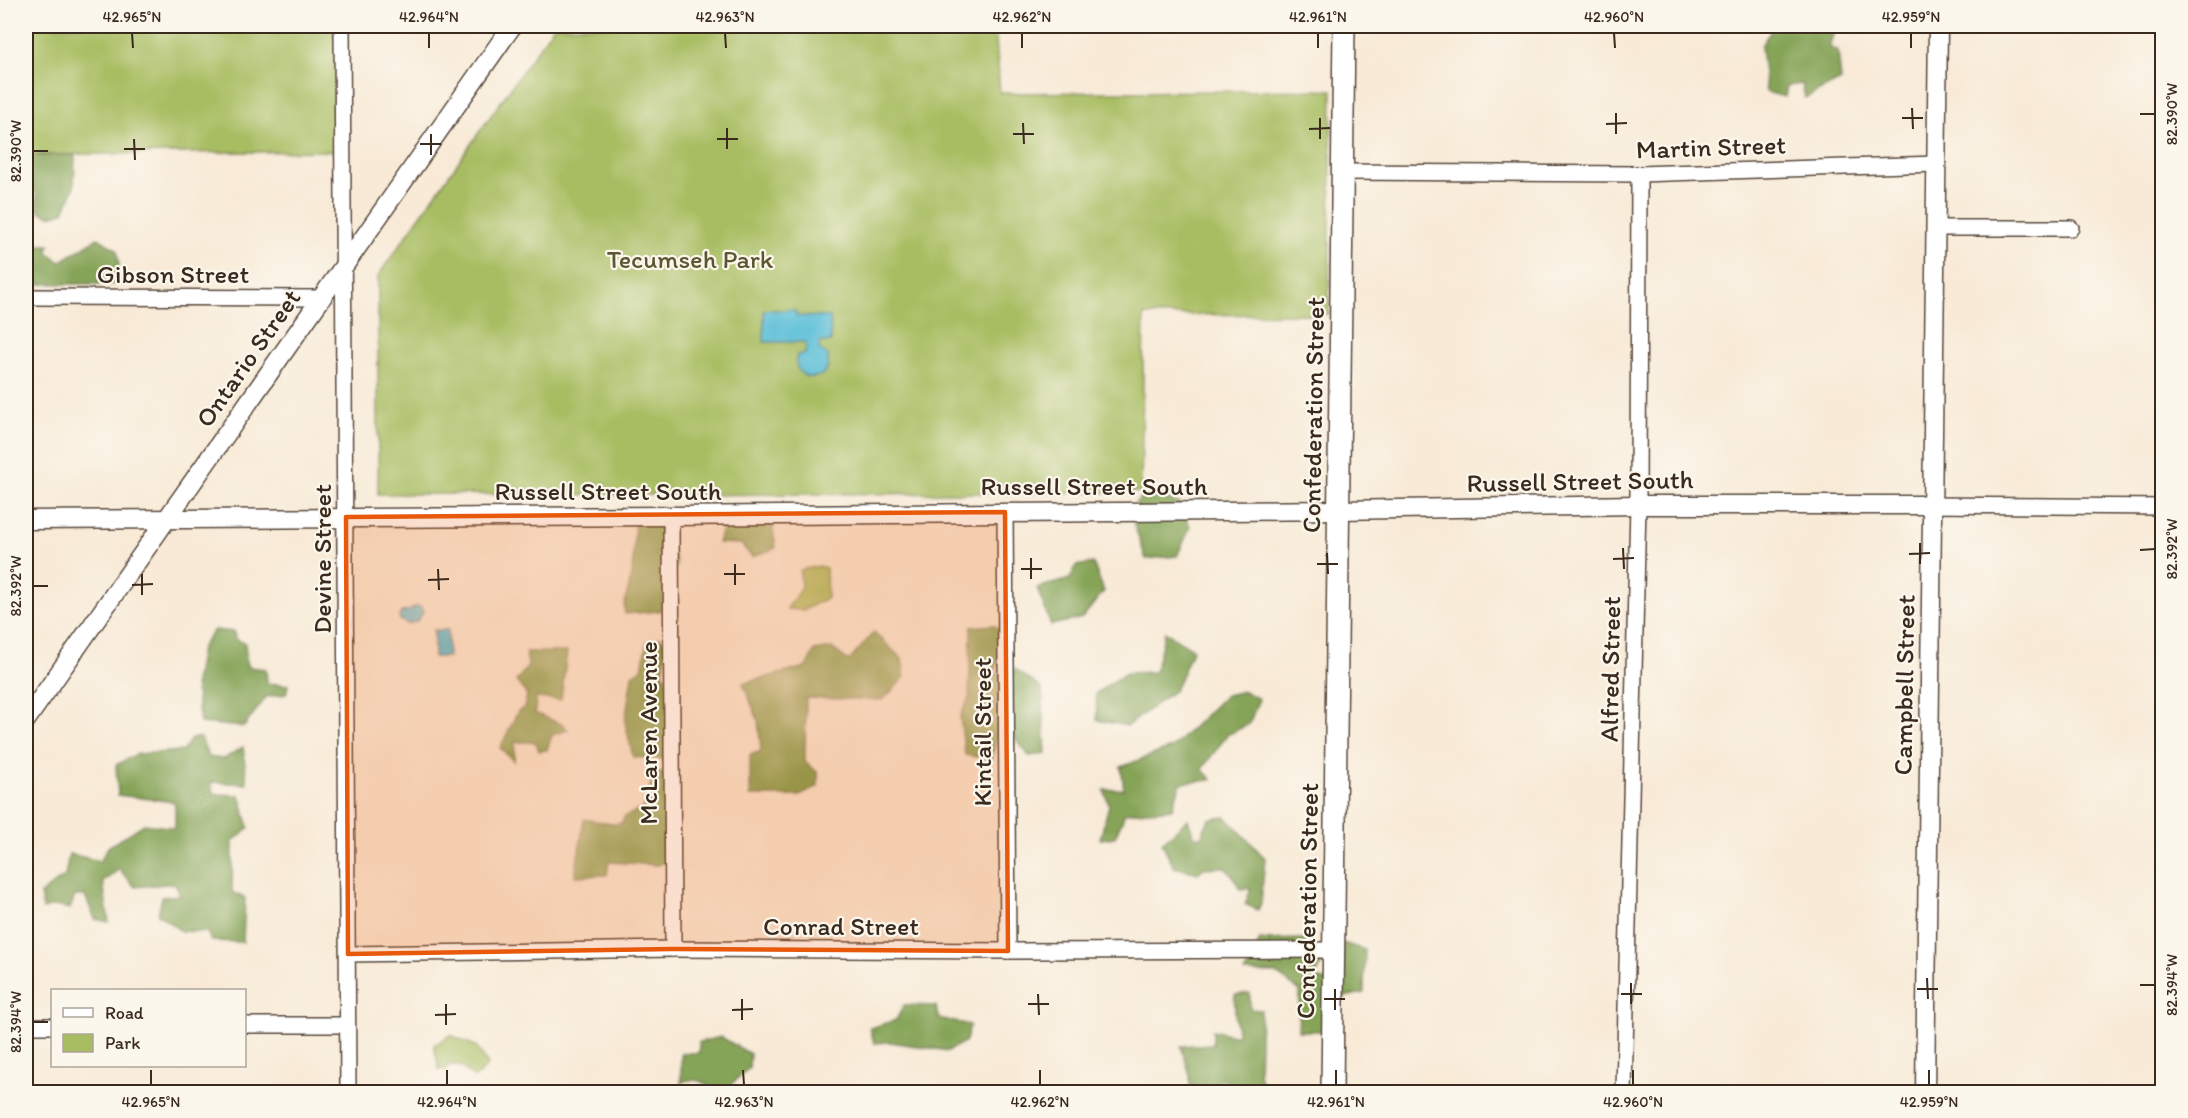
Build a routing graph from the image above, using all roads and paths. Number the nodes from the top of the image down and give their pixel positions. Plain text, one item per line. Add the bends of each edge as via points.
1 (342, 26) edge
2 (512, 26) edge
3 (1344, 26) edge
4 (1938, 26) edge
5 (1936, 164) junction
6 (1343, 172) junction
7 (1640, 174) junction
8 (1936, 228) junction
9 (2071, 228) dead end
10 (345, 266) junction
11 (26, 297) edge
12 (321, 298) junction
13 (1638, 505) junction
14 (1931, 505) junction
15 (2163, 507) edge
16 (1338, 510) junction
17 (1005, 512) junction
18 (671, 516) junction
19 (346, 517) junction
20 (166, 519) junction
21 (26, 520) edge
22 (26, 720) edge
23 (673, 949) junction
24 (1334, 950) junction
25 (1008, 951) junction
26 (348, 954) junction
27 (246, 1025) edge
28 (347, 1025) junction
29 (26, 1026) edge
30 (51, 1026) edge
31 (348, 1092) edge
32 (1332, 1092) edge
33 (1624, 1092) edge
34 (1925, 1092) edge

1 - 10 street, Devine Street
2 - 10 street, Ontario Street
3 - 6 main road, Confederation Street
4 - 5 street, Campbell Street
5 - 7 street, Martin Street
5 - 8 street, Campbell Street
6 - 7 street, Martin Street
6 - 16 main road, Confederation Street
7 - 13 street, Alfred Street
8 - 9 street
8 - 14 street, Campbell Street
10 - 12 street, Ontario Street
10 - 19 street, Devine Street
11 - 12 street, Gibson Street
12 - 20 street, Ontario Street
13 - 14 street, Russell Street South
13 - 16 street, Russell Street South
13 - 33 street, Alfred Street
14 - 15 street, Russell Street South
14 - 34 street, Campbell Street
16 - 17 street, Russell Street South
16 - 24 main road, Confederation Street
17 - 18 street, Russell Street South
17 - 25 street, Kintail Street
18 - 19 street, Russell Street South
18 - 23 street, McLaren Avenue
19 - 20 street, Russell Street South
19 - 26 street, Devine Street
20 - 21 street, Russell Street South
20 - 22 street, Ontario Street
23 - 25 street, Conrad Street
23 - 26 street, Conrad Street
24 - 25 street, Conrad Street
24 - 32 main road, Confederation Street
26 - 28 street, Devine Street
27 - 28 street
28 - 31 street, Devine Street
29 - 30 street

